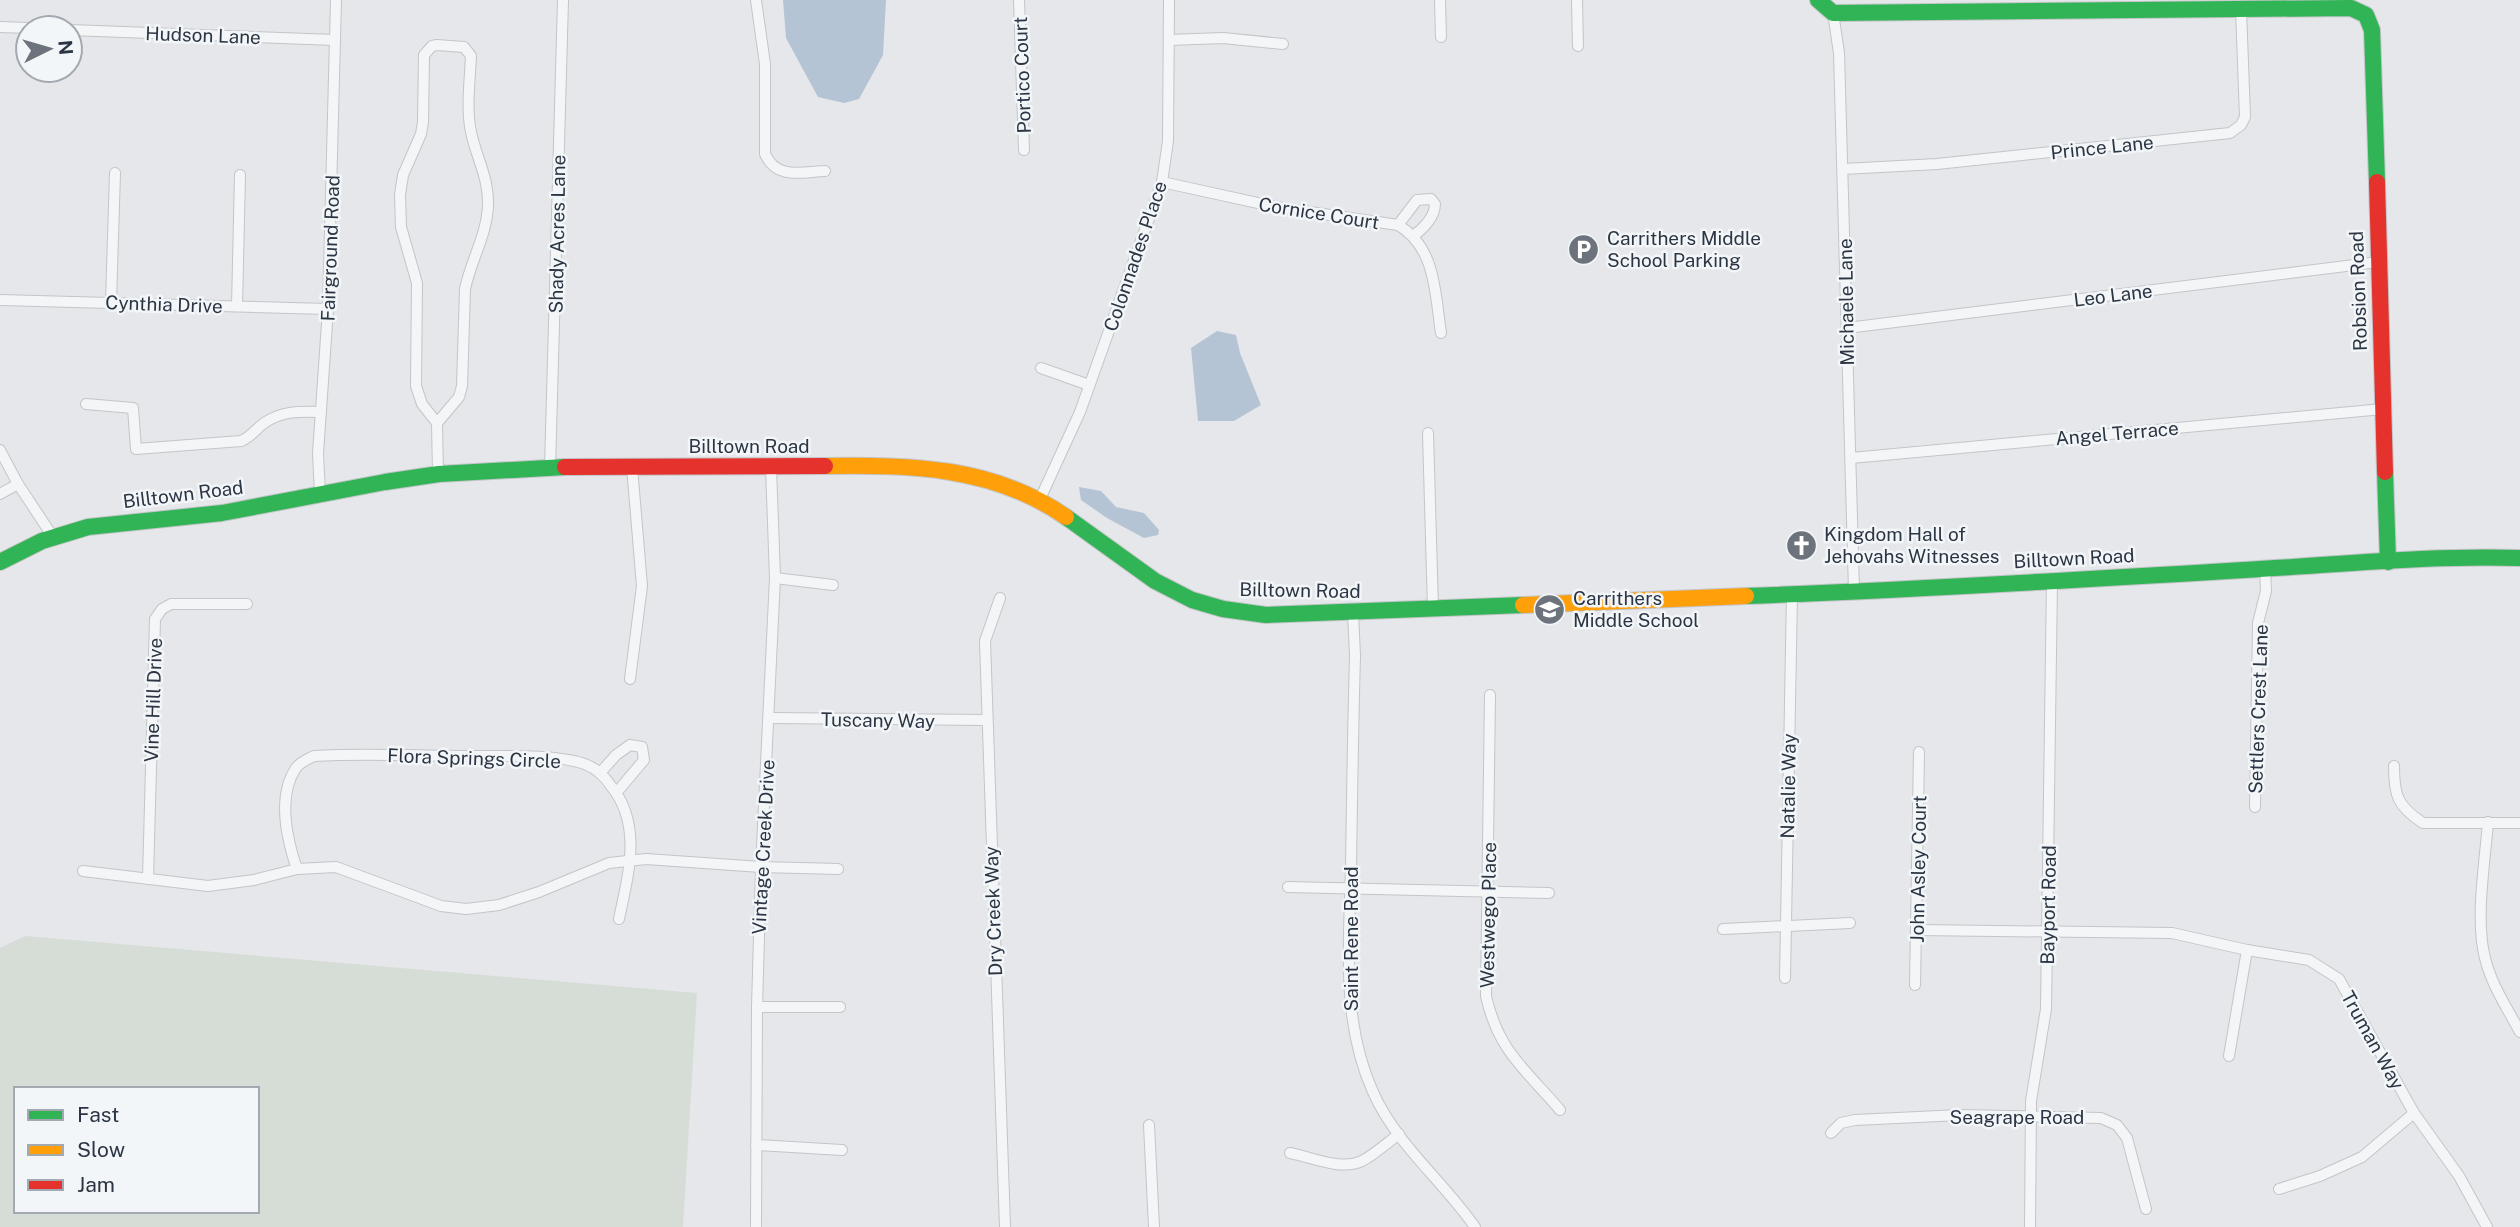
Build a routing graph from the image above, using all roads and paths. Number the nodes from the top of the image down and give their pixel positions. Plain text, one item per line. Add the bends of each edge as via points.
1 (336, 0) edge
2 (563, 0) edge
3 (756, 0) edge
4 (1019, 0) edge
5 (1169, 0) edge
6 (1440, 0) edge
7 (1577, 0) edge
8 (1818, 0) edge
9 (2159, 5) edge
10 (2241, 9) junction
11 (1833, 13) junction
12 (84, 31) edge
13 (1441, 37) dead end
14 (335, 40) junction
15 (1169, 40) junction
16 (1283, 44) dead end
17 (1578, 46) dead end
18 (1024, 150) dead end
19 (1843, 169) junction
20 (825, 171) dead end
21 (115, 173) dead end
22 (240, 175) dead end
23 (1162, 181) junction
24 (1398, 225) junction
25 (1413, 236) junction
26 (2378, 262) junction
27 (0, 300) edge
28 (111, 302) junction
29 (237, 306) junction
30 (328, 309) junction
31 (1847, 328) junction
32 (1441, 333) dead end
33 (1041, 368) dead end
34 (1089, 386) junction
35 (86, 404) dead end
36 (2383, 409) junction
37 (321, 412) junction
38 (437, 423) junction
39 (1428, 433) dead end
40 (0, 450) edge
41 (1851, 458) junction
42 (632, 467) junction
43 (771, 467) junction
44 (550, 468) junction
45 (438, 474) junction
46 (18, 484) junction
47 (0, 494) edge
48 (320, 495) junction
49 (1040, 499) junction
50 (53, 537) junction
51 (2520, 558) edge
52 (0, 562) edge
53 (2388, 562) junction
54 (2265, 569) junction
55 (775, 578) junction
56 (2052, 581) junction
57 (833, 585) dead end
58 (1854, 591) junction
59 (1792, 594) junction
60 (1000, 598) dead end
61 (247, 604) dead end
62 (1433, 609) junction
63 (1353, 613) junction
64 (630, 679) dead end
65 (1490, 695) dead end
66 (769, 718) junction
67 (987, 720) junction
68 (1919, 752) dead end
69 (2395, 765) dead end
70 (600, 773) junction
71 (617, 792) junction
72 (2255, 807) dead end
73 (2488, 822) junction
74 (2520, 823) edge
75 (631, 861) junction
76 (761, 867) junction
77 (297, 869) junction
78 (838, 869) dead end
79 (83, 871) dead end
80 (148, 879) junction
81 (1288, 887) dead end
82 (1350, 890) junction
83 (1487, 893) junction
84 (1549, 893) dead end
85 (619, 919) dead end
86 (1850, 923) dead end
87 (1786, 925) junction
88 (1723, 929) dead end
89 (1917, 930) junction
90 (2048, 931) junction
91 (2247, 950) junction
92 (1785, 978) dead end
93 (1915, 985) dead end
94 (757, 1007) junction
95 (840, 1007) dead end
96 (2520, 1032) edge
97 (2229, 1056) dead end
98 (1560, 1110) dead end
99 (2414, 1113) junction
100 (2031, 1116) junction
101 (1149, 1125) dead end
102 (1831, 1133) dead end
103 (1399, 1135) junction
104 (756, 1145) junction
105 (842, 1150) dead end
106 (1290, 1153) dead end
107 (2279, 1189) dead end
108 (2146, 1209) dead end
109 (756, 1227) edge
110 (1005, 1227) edge
111 (1154, 1227) edge
112 (1475, 1227) edge
113 (2030, 1227) edge
114 (2487, 1227) edge

1 - 14 street, Fairground Road
2 - 44 street, Shady Acres Lane
3 - 20 street via 765,64 765,154 779,172
4 - 18 street, Portico Court
5 - 15 street, Colonnades Place
6 - 13 street
7 - 17 street
8 - 11 main road
9 - 10 main road
9 - 11 main road
10 - 19 street, Prince Lane via 2245,117 2231,133 1937,164
10 - 26 main road, Robsion Road via 2351,8 2368,18
11 - 19 street, Michaele Lane
12 - 14 street, Hudson Lane
14 - 30 street, Fairground Road
15 - 16 street via 1223,38
15 - 23 street, Colonnades Place via 1168,141
19 - 31 street, Michaele Lane
21 - 28 street
22 - 29 street
23 - 24 street, Cornice Court via 1276,207
23 - 34 street, Colonnades Place
24 - 25 street, Cornice Court
24 - 25 street via 1417,200 1431,199 1435,211
25 - 32 street, Cornice Court via 1431,268
26 - 31 street, Leo Lane
26 - 36 main road, Robsion Road
27 - 28 street, Cynthia Drive
28 - 29 street, Cynthia Drive
29 - 30 street, Cynthia Drive
30 - 37 street, Fairground Road
31 - 41 street, Michaele Lane
33 - 34 street
34 - 49 street, Colonnades Place
35 - 37 street via 133,408 136,449 242,441 275,417 297,411
36 - 41 street, Angel Terrace
36 - 53 main road, Robsion Road
37 - 48 street, Fairground Road
38 - 38 street via 459,397 462,386 465,289 488,204 484,171 470,128 471,56 464,47 437,45 424,55 423,122 403,175 399,211 416,283 416,386 422,404
38 - 45 street
39 - 62 street
40 - 46 street
41 - 58 street, Michaele Lane
42 - 43 main road, Billtown Road
42 - 44 main road, Billtown Road
42 - 64 street via 642,586
43 - 49 main road, Billtown Road via 940,471 1000,482
43 - 55 street, Vintage Creek Drive
44 - 45 main road, Billtown Road
45 - 48 main road, Billtown Road
46 - 47 street
46 - 50 street
48 - 50 main road, Billtown Road via 219,513 88,527
49 - 63 main road, Billtown Road via 1156,582 1192,600 1266,615
50 - 52 main road, Billtown Road
51 - 53 main road, Billtown Road
53 - 54 main road, Billtown Road
54 - 56 main road, Billtown Road
54 - 72 street, Settlers Crest Lane via 2259,624
55 - 57 street
55 - 66 street, Vintage Creek Drive
56 - 58 main road, Billtown Road
56 - 90 street, Bayport Road
58 - 59 main road, Billtown Road
59 - 62 main road, Billtown Road
59 - 87 street, Natalie Way
60 - 67 street, Dry Creek Way via 985,641
61 - 80 street, Vine Hill Drive via 171,604 155,619
62 - 63 main road, Billtown Road
63 - 82 street, Saint Rene Road
65 - 83 street, Westwego Place
66 - 67 street, Tuscany Way
66 - 76 street, Vintage Creek Drive
67 - 110 street, Dry Creek Way
68 - 89 street, John Asley Court
69 - 73 street via 2396,797 2423,823
70 - 71 street, Flora Springs Circle
70 - 71 street via 630,745 642,747 644,760
70 - 77 street, Flora Springs Circle via 576,761 518,757 314,756 296,768 285,793
71 - 75 street, Flora Springs Circle via 631,828
73 - 74 street
73 - 96 street via 2481,933 2487,968
75 - 76 street
75 - 77 street via 609,863 499,905 466,909 441,906 337,867
75 - 85 street, Flora Springs Circle
76 - 78 street
76 - 94 street, Vintage Creek Drive
77 - 80 street via 208,886
79 - 80 street
81 - 82 street
82 - 83 street
82 - 103 street, Saint Rene Road via 1348,981 1355,1041 1374,1095
83 - 84 street
83 - 98 street, Westwego Place via 1490,1014 1511,1055
86 - 87 street
87 - 88 street
87 - 92 street, Natalie Way
89 - 90 street, Truman Way
89 - 93 street, John Asley Court
90 - 91 street, Truman Way via 2172,933
90 - 100 street, Bayport Road via 2045,1020
91 - 97 street
91 - 99 street, Truman Way via 2309,960 2339,979
94 - 95 street
94 - 104 street, Vintage Creek Drive
99 - 107 street via 2361,1157
99 - 114 street, Truman Way via 2459,1176
100 - 102 street, Seagrape Road via 1855,1119
100 - 108 street, Seagrape Road via 2101,1118 2117,1125 2129,1144
100 - 113 street, Bayport Road
101 - 111 street
103 - 106 street via 1364,1160 1348,1164
103 - 112 street, Saint Rene Road
104 - 105 street
104 - 109 street, Vintage Creek Drive

